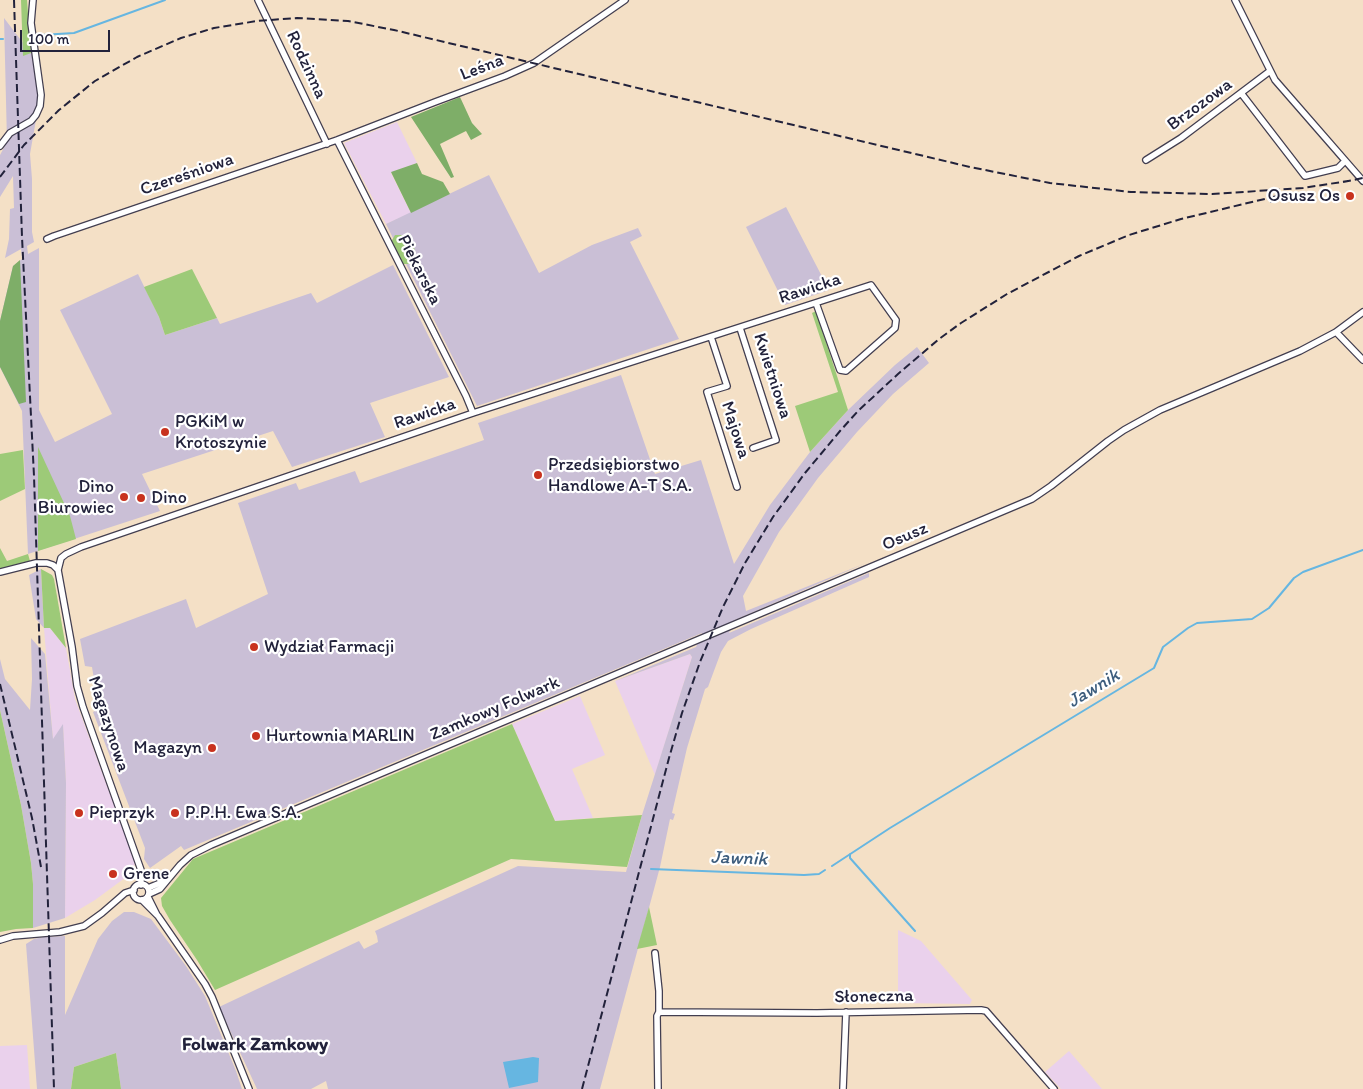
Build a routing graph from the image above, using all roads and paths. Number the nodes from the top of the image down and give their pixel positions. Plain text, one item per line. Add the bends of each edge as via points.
1 (33, 0) edge
2 (258, 0) edge
3 (625, 0) edge
4 (1234, 0) edge
5 (1270, 71) junction
6 (1242, 93) junction
7 (337, 140) junction
8 (327, 144) junction
9 (0, 146) edge
10 (1146, 160) dead end
11 (1345, 161) junction
12 (1363, 182) edge
13 (47, 239) dead end
14 (816, 303) junction
15 (1363, 312) edge
16 (740, 328) junction
17 (1336, 332) junction
18 (711, 337) junction
19 (1363, 360) edge
20 (473, 413) junction
21 (754, 448) dead end
22 (738, 487) dead end
23 (58, 570) junction
24 (0, 572) edge
25 (730, 627) joint
26 (141, 885) junction
27 (135, 893) junction
28 (148, 893) junction
29 (142, 900) junction
30 (158, 916) junction
31 (0, 940) edge
32 (655, 953) dead end
33 (659, 1012) junction
34 (846, 1012) junction
35 (249, 1089) edge
36 (658, 1089) edge
37 (843, 1089) edge
38 (1054, 1089) edge

1 - 9 street via 31,23 40,106 31,121 10,133
2 - 8 street, Rodzinna
3 - 7 street, Leśna via 522,69
4 - 5 street
5 - 6 street, Brzozowa
5 - 11 street
6 - 10 street, Brzozowa
6 - 11 street via 1304,176 1338,168
7 - 8 street, Czereśniowa
7 - 20 street, Piekarska
8 - 13 street, Czereśniowa
11 - 12 street
14 - 14 street, Rawicka via 871,285 896,320 895,328 846,371 840,370
14 - 16 street, Rawicka
15 - 17 street, Osusz
16 - 18 street, Rawicka
16 - 21 street, Kwietniowa via 776,440
17 - 19 street
17 - 25 street, Osusz via 1292,355 1153,414 1116,435 1032,499
18 - 20 street, Rawicka
18 - 22 street, Majowa via 727,386 708,392
20 - 23 street, Rawicka via 66,554 61,558
23 - 24 street via 47,563 36,563
23 - 26 street, Magazynowa via 83,707 141,870
25 - 28 street, Zamkowy Folwark via 211,845 191,855 160,889
26 - 27 street via 137,886
26 - 28 street
27 - 29 street
27 - 31 street via 125,893 84,926
28 - 29 street, Zamkowy Folwark
28 - 30 street
29 - 30 street
30 - 35 street via 205,984
32 - 33 street
33 - 34 street, Słoneczna
33 - 36 street
34 - 37 street
34 - 38 street, Słoneczna via 986,1011

